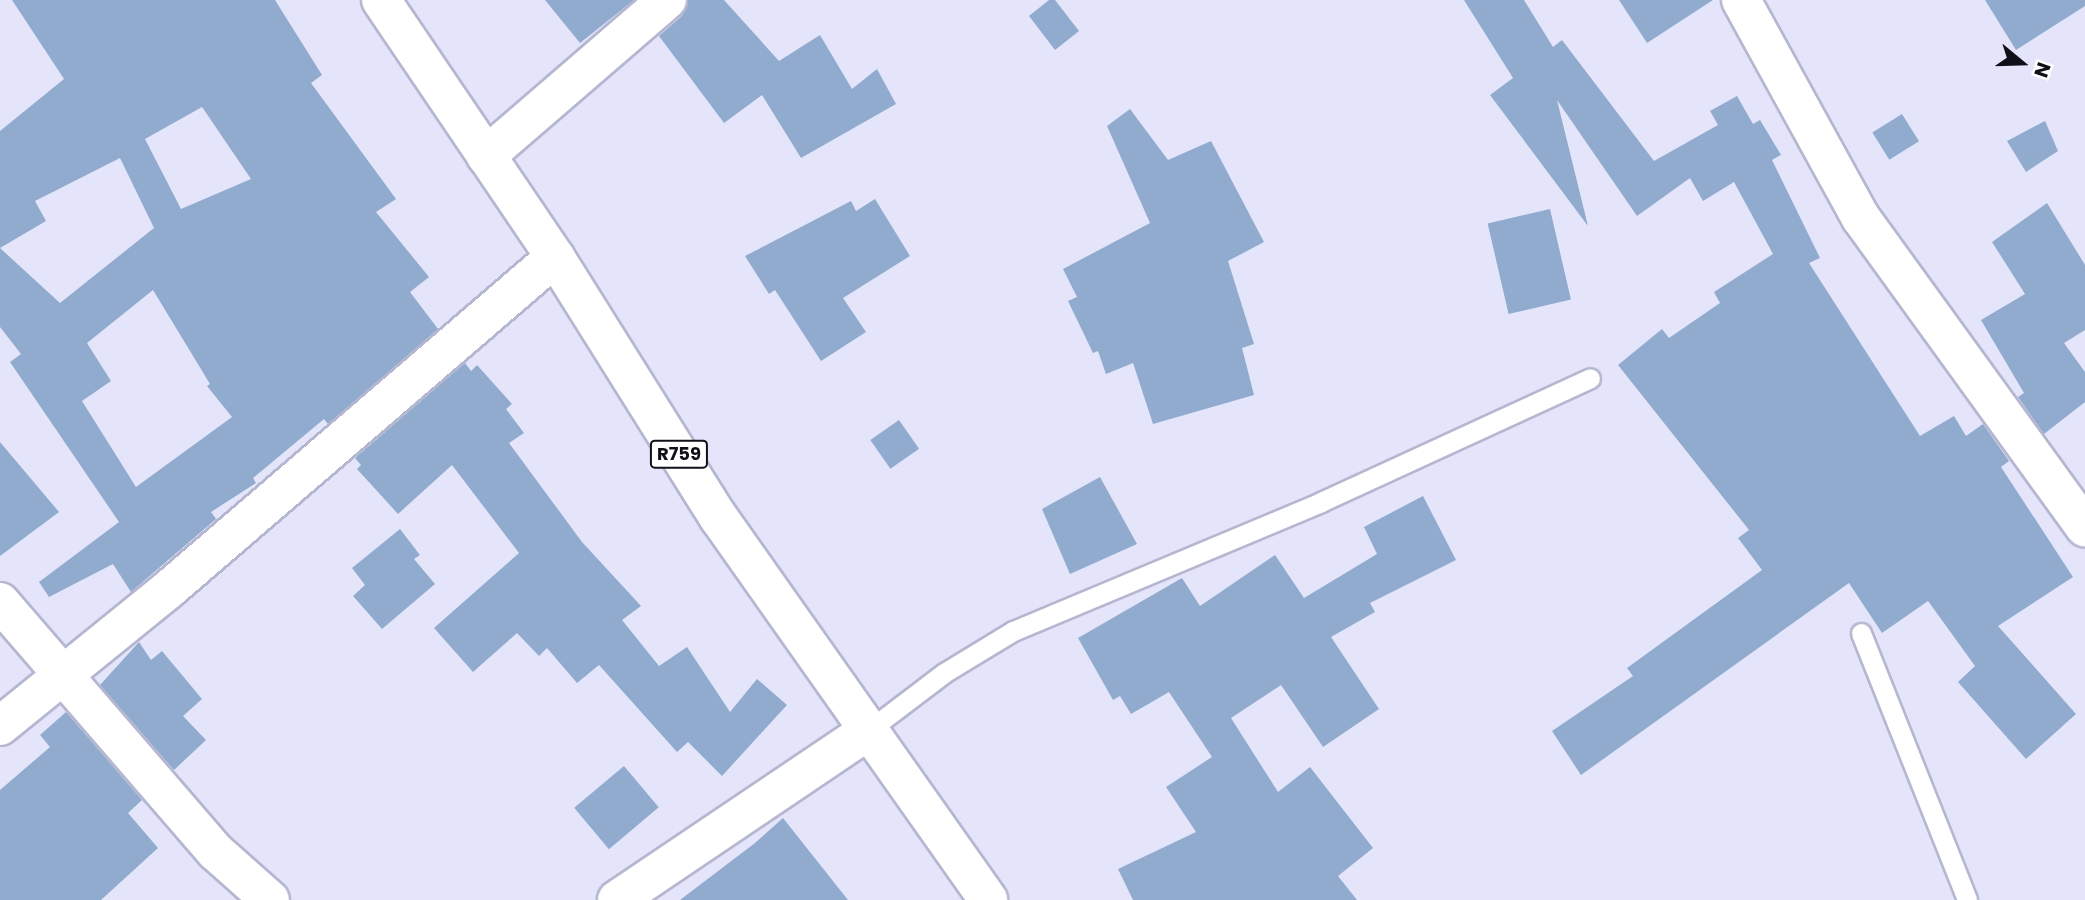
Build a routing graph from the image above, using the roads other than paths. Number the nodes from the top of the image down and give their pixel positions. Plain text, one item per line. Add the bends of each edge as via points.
1 (381, 0) edge
2 (667, 0) edge
3 (1741, 0) edge
4 (486, 156) junction
5 (555, 257) junction
6 (1590, 378) dead end
7 (2085, 528) edge
8 (0, 602) edge
9 (1861, 633) dead end
10 (62, 676) junction
11 (0, 726) edge
12 (869, 730) junction
13 (270, 900) edge
14 (617, 900) edge
15 (988, 900) edge
16 (1967, 900) edge

1 - 4 street, R759
2 - 4 street
3 - 7 street via 1861,218
4 - 5 street, R759
5 - 10 street
5 - 12 street, R759 via 719,518
6 - 12 lane via 1321,502 1013,631 944,673
8 - 10 street
9 - 16 lane
10 - 11 street
10 - 13 street via 216,852
12 - 14 street
12 - 15 street, R759

